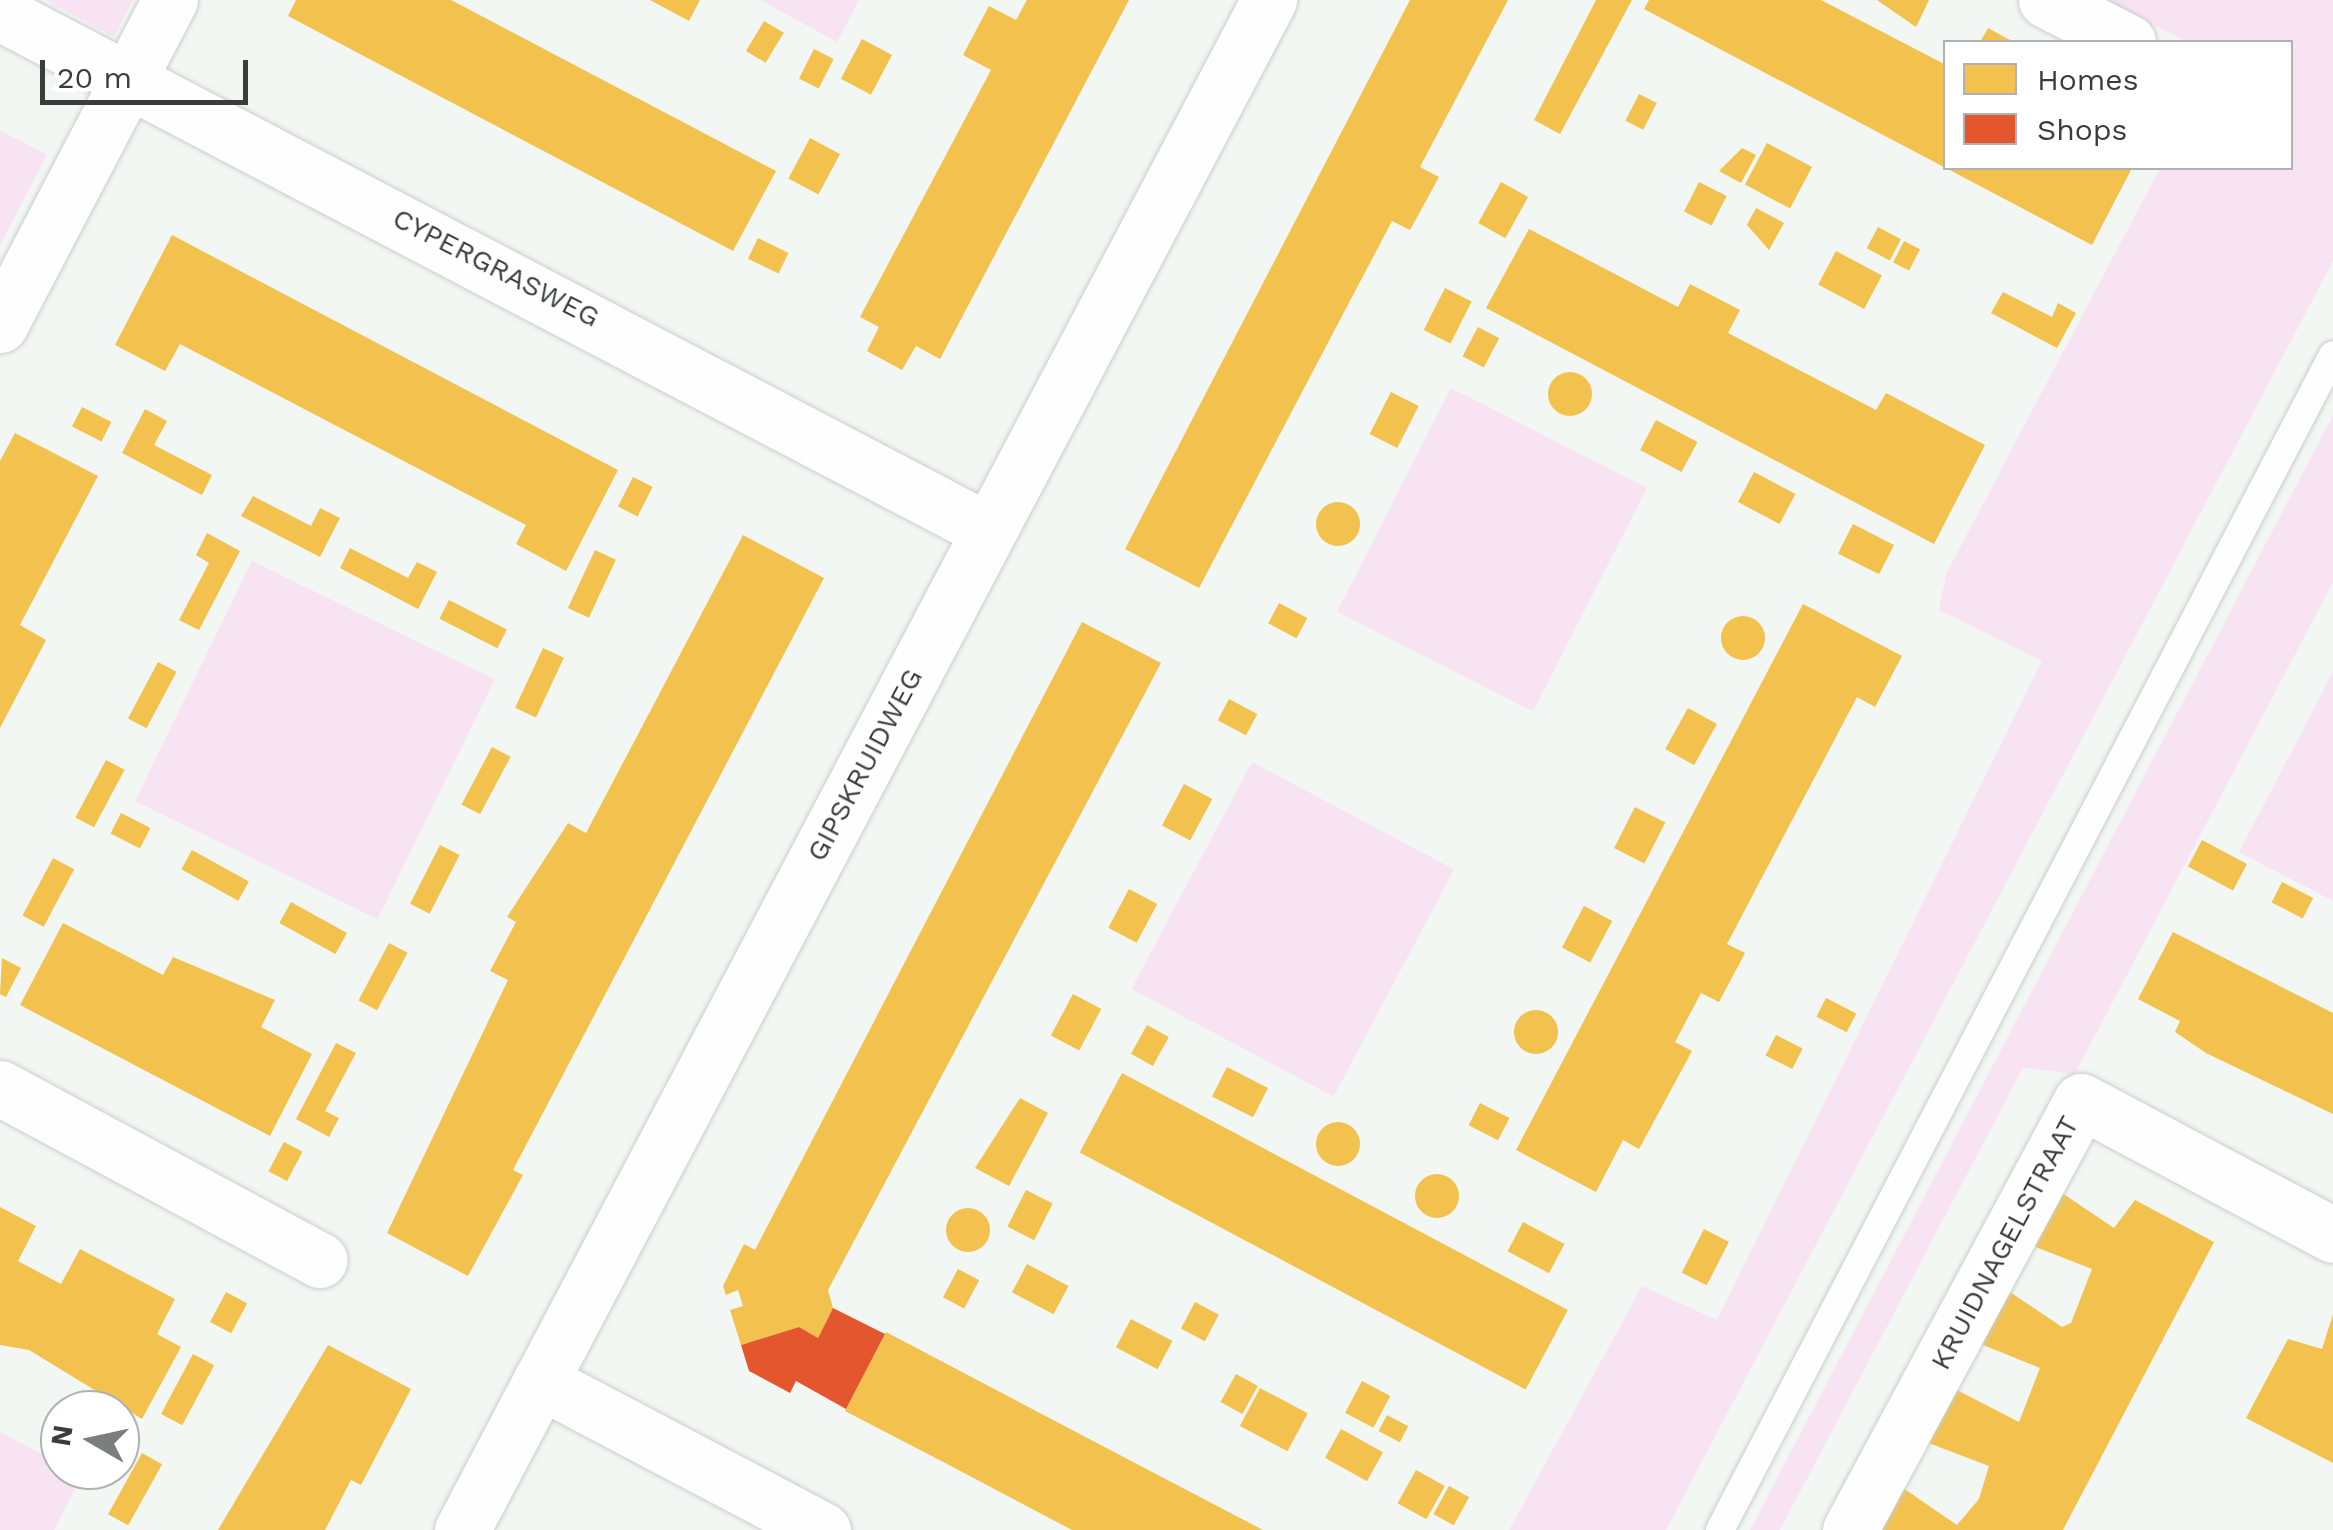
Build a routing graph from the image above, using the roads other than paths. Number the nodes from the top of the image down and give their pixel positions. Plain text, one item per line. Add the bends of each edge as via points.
1 (170, 0) edge
2 (1269, 0) edge
3 (2046, 0) edge
4 (0, 13) edge
5 (2124, 40) edge
6 (131, 81) junction
7 (0, 325) edge
8 (2333, 355) edge
9 (988, 531) junction
10 (0, 1088) edge
11 (2333, 1234) edge
12 (320, 1260) dead end
13 (540, 1381) junction
14 (462, 1530) edge
15 (823, 1530) edge
16 (1720, 1530) edge
17 (1850, 1530) edge

1 - 6 street
2 - 9 street, GIPSKRUIDWEG
3 - 5 street
4 - 6 street, CYPERGRASWEG
6 - 7 street
6 - 9 street, CYPERGRASWEG
8 - 16 lane
9 - 13 street, GIPSKRUIDWEG
10 - 12 street
11 - 17 street, KRUIDNAGELSTRAAT via 2081,1102
13 - 14 street, GIPSKRUIDWEG
13 - 15 street

